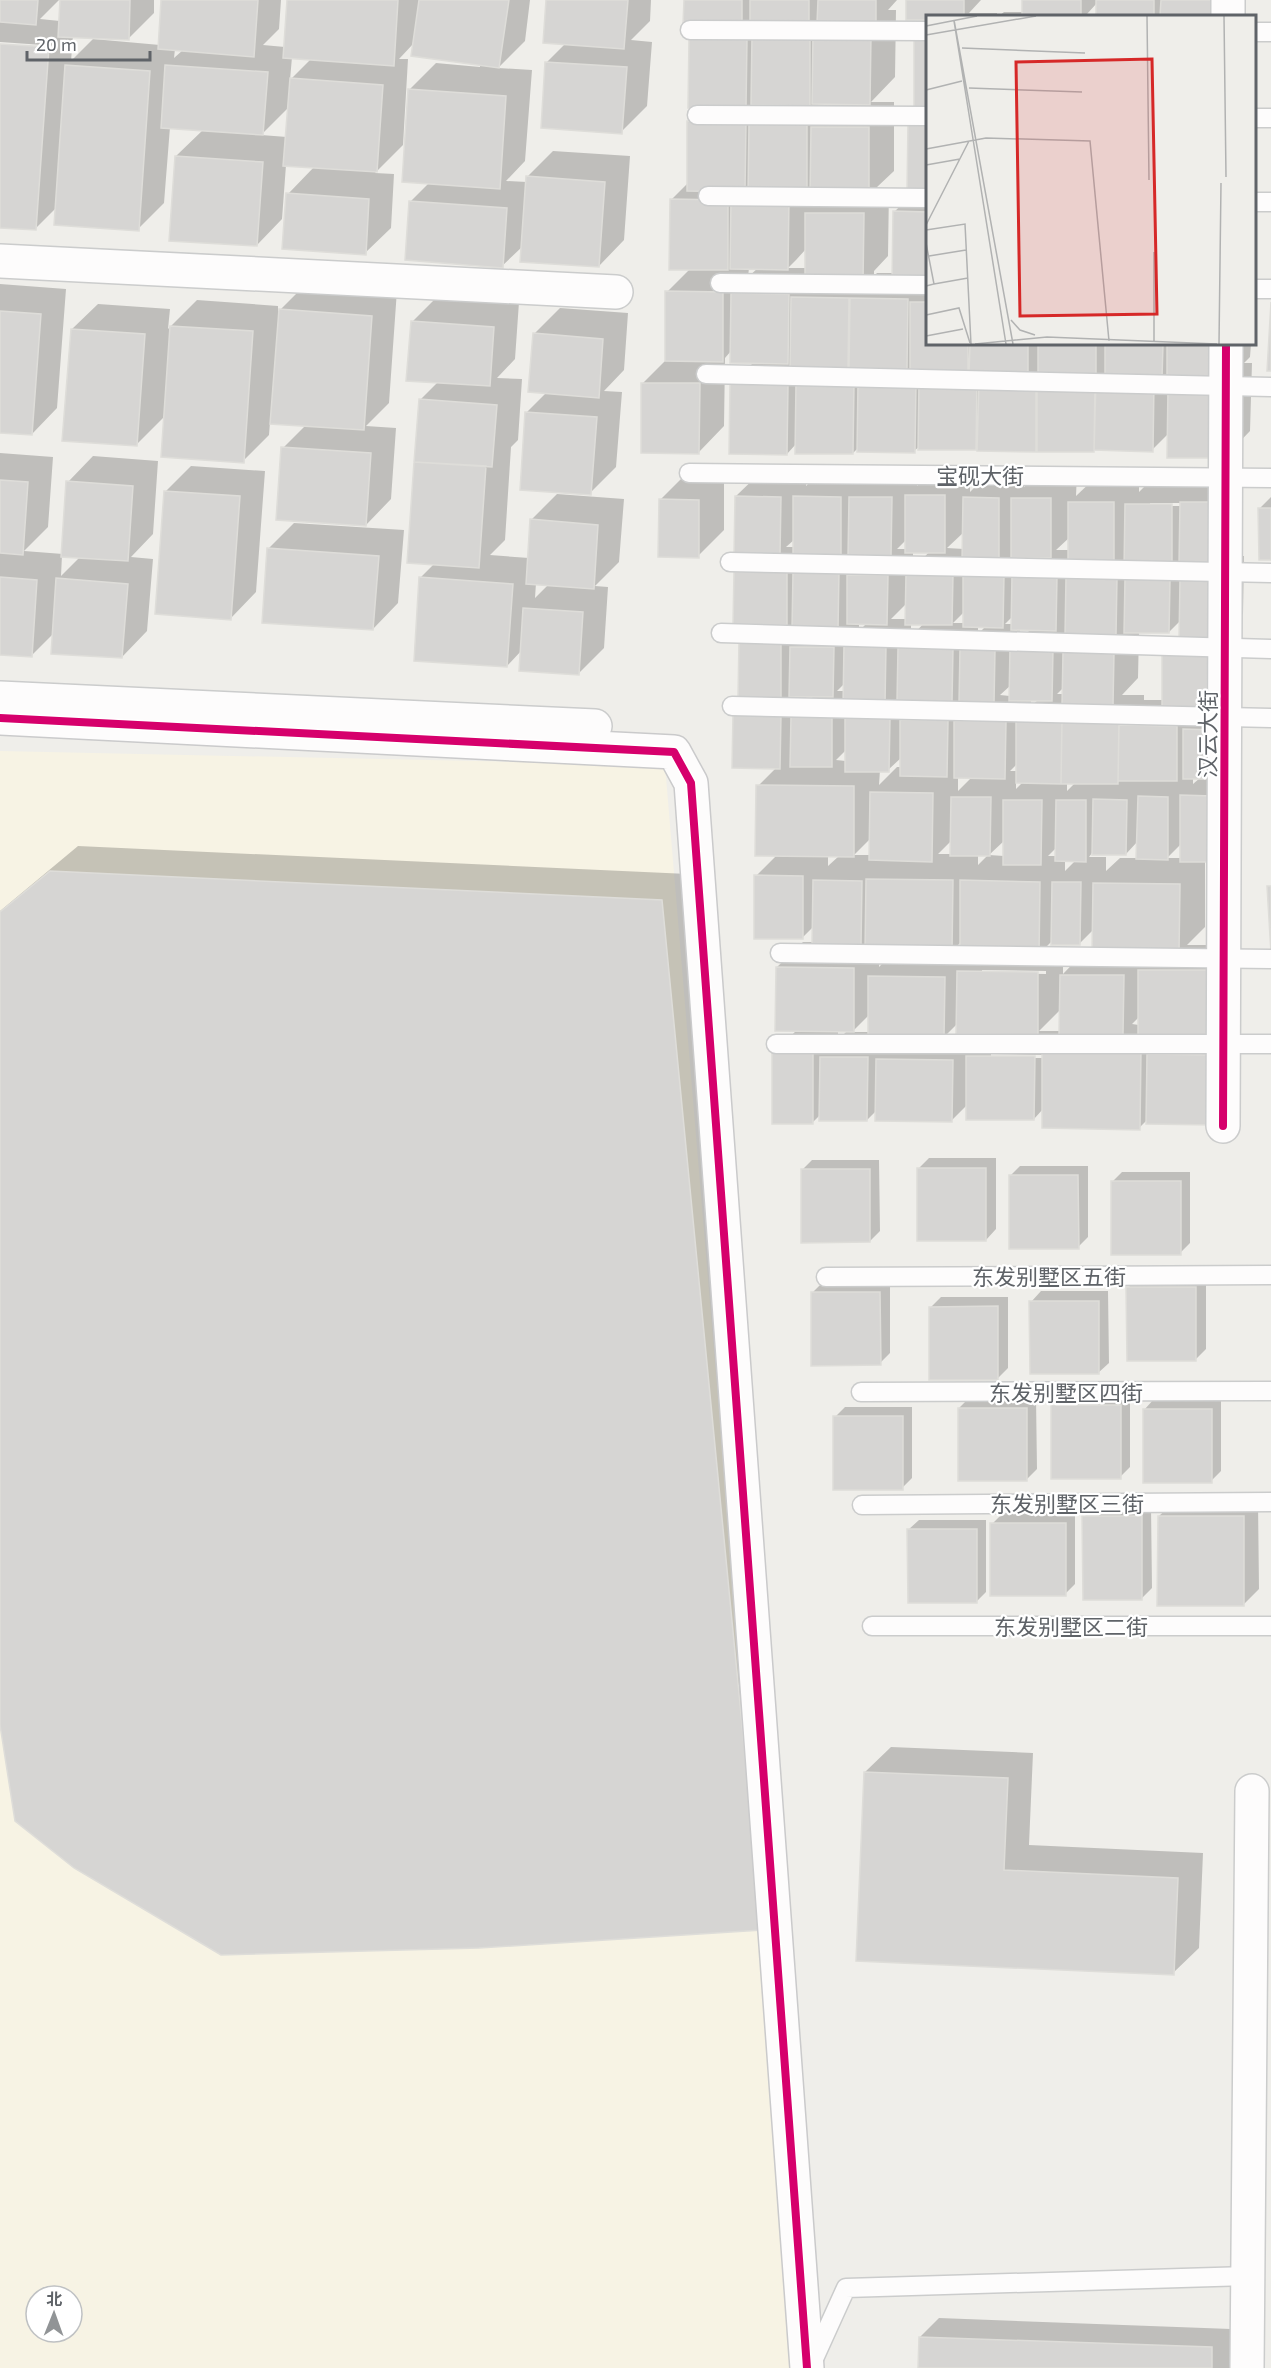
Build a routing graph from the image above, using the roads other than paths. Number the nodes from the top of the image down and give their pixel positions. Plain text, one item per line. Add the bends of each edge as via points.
1 (690, 30) dead end
2 (926, 31) edge
3 (698, 115) dead end
4 (926, 116) edge
5 (708, 196) dead end
6 (926, 198) edge
7 (0, 261) edge
8 (720, 283) dead end
9 (926, 285) edge
10 (616, 292) dead end
11 (1226, 345) edge
12 (706, 374) dead end
13 (1226, 387) junction
14 (1271, 387) edge
15 (689, 473) dead end
16 (1226, 477) junction
17 (1271, 478) edge
18 (730, 562) dead end
19 (1226, 573) junction
20 (1271, 573) edge
21 (721, 633) dead end
22 (1225, 649) junction
23 (1271, 649) edge
24 (0, 698) edge
25 (732, 706) dead end
26 (0, 718) edge
27 (1225, 718) junction
28 (1271, 718) edge
29 (595, 726) dead end
30 (780, 953) dead end
31 (1224, 959) junction
32 (1271, 959) edge
33 (1224, 1043) junction
34 (776, 1044) dead end
35 (1271, 1044) edge
36 (1223, 1126) dead end
37 (1271, 1275) edge
38 (826, 1277) dead end
39 (1271, 1391) edge
40 (861, 1392) dead end
41 (1271, 1502) edge
42 (862, 1505) dead end
43 (872, 1626) dead end
44 (1271, 1626) edge
45 (1252, 1791) dead end
46 (1248, 2276) junction
47 (808, 2368) edge
48 (1248, 2368) edge

1 - 2 lane
3 - 4 lane
5 - 6 lane
7 - 10 street
8 - 9 lane
11 - 13 street, 汉云大街
12 - 13 lane
13 - 14 lane
13 - 16 street, 汉云大街
15 - 16 lane, 宝砚大街
16 - 17 lane, 宝砚大街
16 - 19 street, 汉云大街
18 - 19 lane
19 - 20 lane
19 - 22 street, 汉云大街
21 - 22 lane
22 - 23 lane
22 - 27 street, 汉云大街
24 - 29 street
25 - 27 lane
26 - 47 street via 674,752 691,783
27 - 28 lane
27 - 31 street, 汉云大街
30 - 31 lane
31 - 32 lane
31 - 33 street, 汉云大街
33 - 34 lane
33 - 35 lane
33 - 36 street, 汉云大街
37 - 38 lane, 东发别墅区五街
39 - 40 lane, 东发别墅区四街
41 - 42 lane, 东发别墅区三街
43 - 44 lane, 东发别墅区二街
45 - 46 street
46 - 47 lane via 846,2288
46 - 48 street

